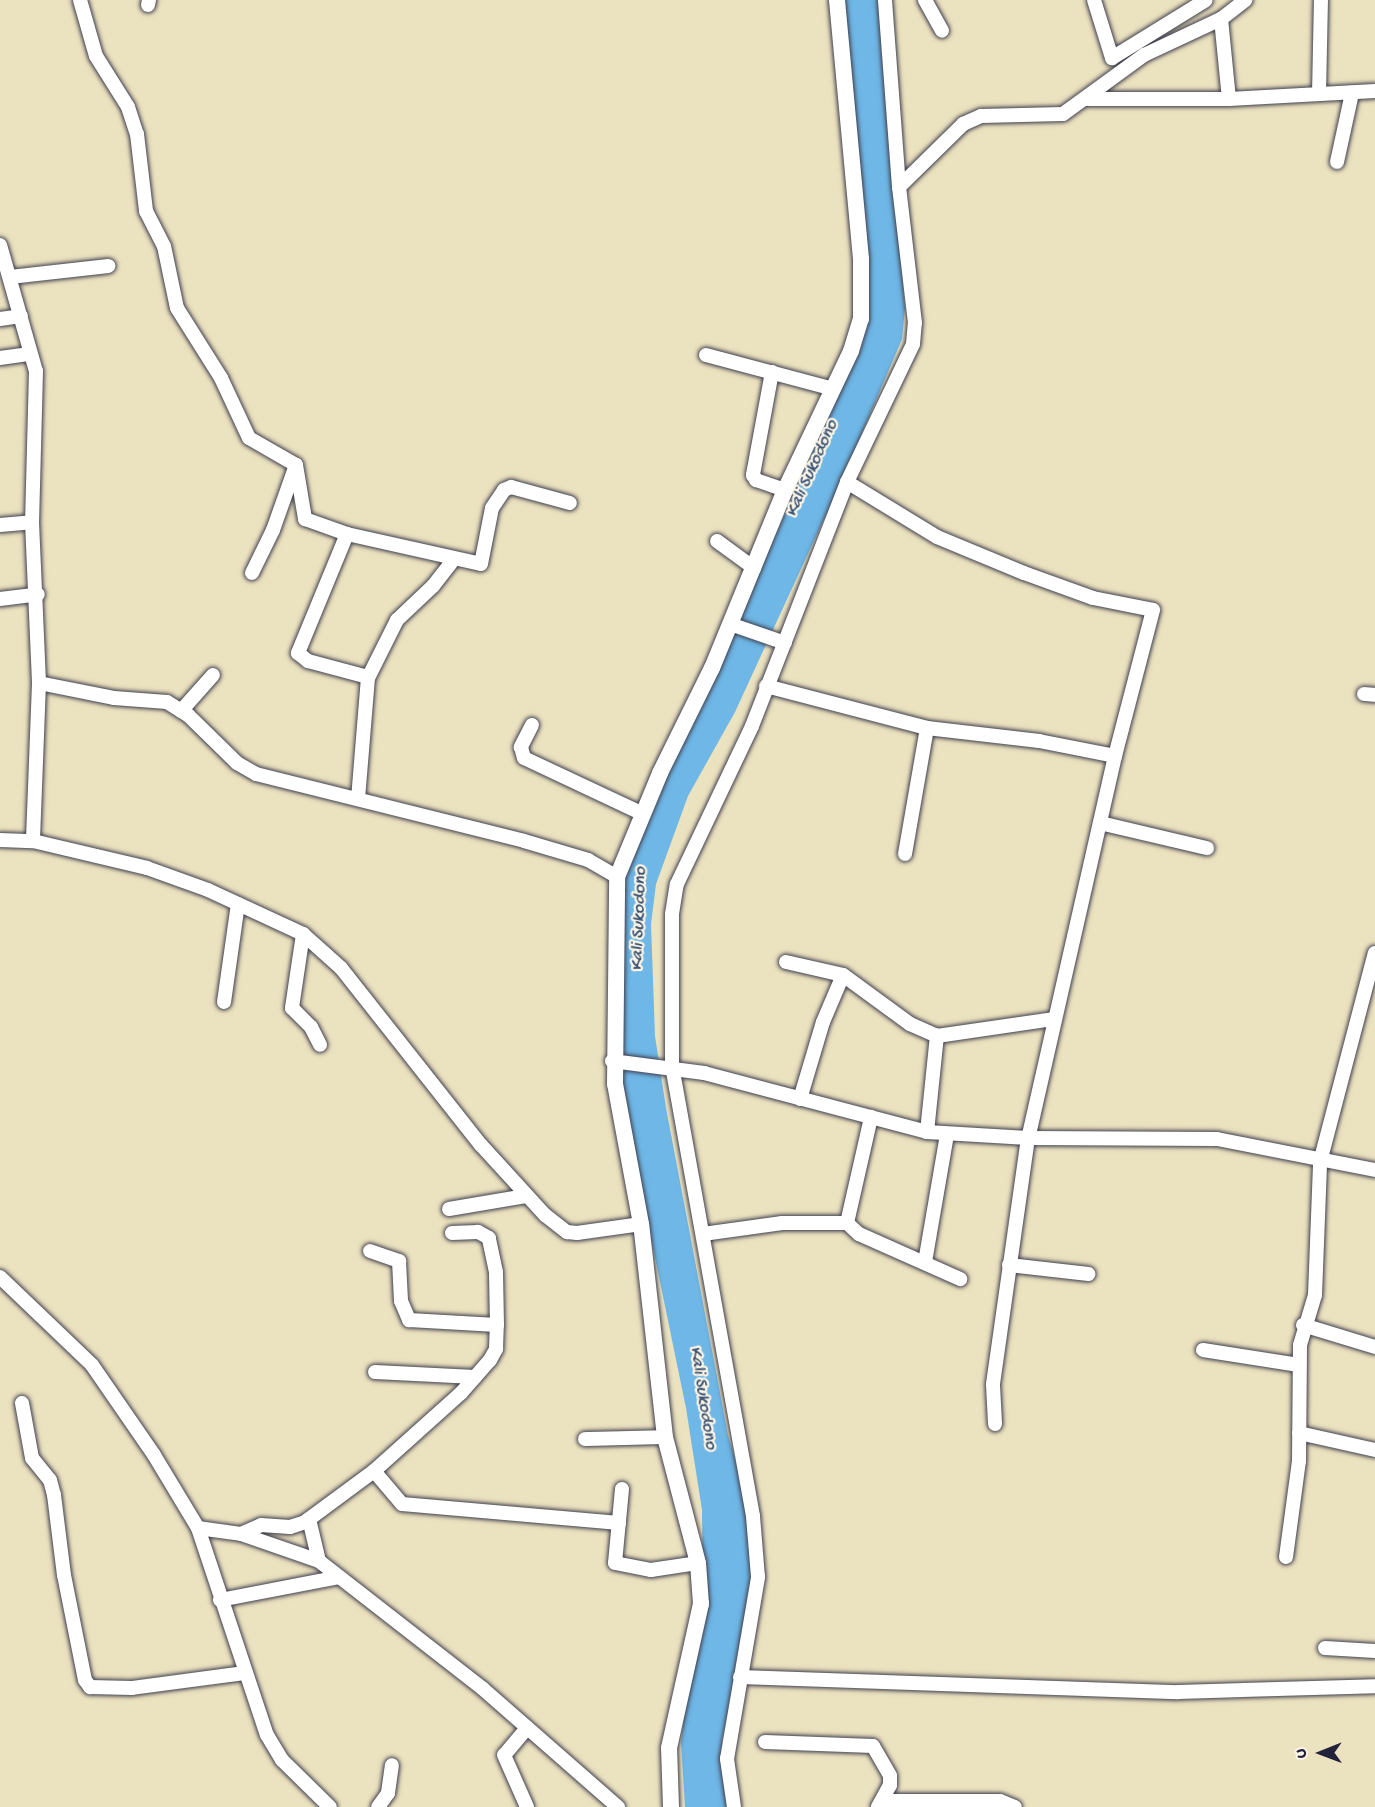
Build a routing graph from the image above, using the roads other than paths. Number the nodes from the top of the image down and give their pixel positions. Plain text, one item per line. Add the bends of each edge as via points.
1 (80, 0) edge
2 (837, 0) edge
3 (885, 0) edge
4 (925, 0) edge
5 (1094, 0) edge
6 (1206, 0) edge
7 (1245, 0) edge
8 (1321, 0) edge
9 (1221, 18) junction
10 (942, 31) dead end
11 (1375, 91) edge
12 (1352, 93) junction
13 (1319, 94) junction
14 (1088, 99) junction
15 (1229, 99) junction
16 (1337, 162) dead end
17 (898, 177) junction
18 (0, 245) edge
19 (108, 266) dead end
20 (10, 277) junction
21 (21, 316) junction
22 (0, 319) edge
23 (30, 354) junction
24 (706, 355) dead end
25 (0, 358) edge
26 (772, 372) junction
27 (834, 389) junction
28 (296, 465) junction
29 (847, 483) junction
30 (785, 490) junction
31 (570, 502) dead end
32 (32, 522) junction
33 (0, 525) edge
34 (347, 534) junction
35 (717, 541) dead end
36 (453, 560) junction
37 (754, 568) junction
38 (252, 573) dead end
39 (38, 594) junction
40 (0, 599) edge
41 (732, 625) junction
42 (779, 642) junction
43 (213, 675) dead end
44 (368, 677) junction
45 (39, 683) junction
46 (766, 686) junction
47 (181, 711) junction
48 (532, 725) dead end
49 (927, 728) junction
50 (1115, 756) junction
51 (358, 799) junction
52 (643, 814) junction
53 (1100, 823) junction
54 (34, 834) junction
55 (0, 840) edge
56 (1207, 848) dead end
57 (905, 854) dead end
58 (617, 877) junction
59 (238, 904) junction
60 (303, 934) junction
61 (1375, 953) edge
62 (786, 962) dead end
63 (843, 975) junction
64 (224, 1002) dead end
65 (1053, 1018) junction
66 (937, 1036) junction
67 (320, 1045) dead end
68 (614, 1061) junction
69 (668, 1067) junction
70 (800, 1099) junction
71 (871, 1118) junction
72 (927, 1131) junction
73 (948, 1134) junction
74 (1028, 1138) junction
75 (1320, 1162) junction
76 (1375, 1170) edge
77 (526, 1196) junction
78 (449, 1209) dead end
79 (847, 1223) junction
80 (641, 1224) junction
81 (452, 1233) dead end
82 (703, 1234) junction
83 (370, 1251) dead end
84 (925, 1262) junction
85 (1009, 1265) junction
86 (1088, 1274) dead end
87 (0, 1277) edge
88 (960, 1280) dead end
89 (497, 1325) junction
90 (1303, 1325) junction
91 (1375, 1347) edge
92 (1203, 1350) dead end
93 (1299, 1365) junction
94 (375, 1372) dead end
95 (475, 1377) junction
96 (22, 1403) dead end
97 (995, 1424) dead end
98 (1299, 1434) junction
99 (666, 1437) junction
100 (585, 1439) dead end
101 (1375, 1450) edge
102 (375, 1471) junction
103 (622, 1489) dead end
104 (309, 1519) junction
105 (619, 1523) junction
106 (198, 1528) junction
107 (241, 1534) junction
108 (1286, 1557) dead end
109 (319, 1561) junction
110 (698, 1563) junction
111 (339, 1577) junction
112 (220, 1600) junction
113 (1325, 1648) dead end
114 (1375, 1651) edge
115 (245, 1673) junction
116 (740, 1677) junction
117 (1375, 1686) edge
118 (527, 1728) junction
119 (765, 1742) dead end
120 (392, 1765) dead end
121 (880, 1804) edge
122 (330, 1807) edge
123 (378, 1807) edge
124 (527, 1807) edge
125 (618, 1807) edge
126 (671, 1807) edge
127 (734, 1807) edge
128 (1015, 1807) edge

1 - 28 street via 96,56 128,107 137,134 146,211 164,246 177,309 221,378 249,438
2 - 27 main road via 863,297 858,334
3 - 17 street
4 - 10 street
5 - 6 street via 1111,58
7 - 9 street
8 - 13 street
9 - 14 street via 1144,56
9 - 15 street
11 - 12 street
12 - 13 street
12 - 16 street
13 - 15 street
14 - 15 street
14 - 17 street via 1056,117 981,116 963,124
17 - 29 street via 915,335 905,365
18 - 20 street
19 - 20 street
20 - 21 street
21 - 22 street
21 - 23 street
23 - 25 street
23 - 32 street via 36,371
24 - 26 street
26 - 27 street
26 - 30 street via 753,475
27 - 30 main road
28 - 34 street via 304,518
28 - 38 street via 273,530
29 - 42 street
29 - 50 street via 937,537 1023,573 1093,598 1152,610
30 - 37 main road
31 - 36 street via 511,488 504,490 492,508 481,564
32 - 33 street
32 - 39 street
34 - 36 street
34 - 44 street via 298,653 308,661
35 - 37 street
36 - 44 street via 433,586 397,620
37 - 41 main road
39 - 40 street
39 - 45 street
41 - 42 street
41 - 52 main road
42 - 46 street
43 - 47 street
44 - 51 street
45 - 47 street via 114,698 167,702
45 - 54 street
46 - 49 street
46 - 69 street via 752,726 677,884
47 - 51 street via 237,763 256,774
48 - 52 street via 521,747 524,758
49 - 50 street via 1039,741
49 - 57 street
50 - 53 street
51 - 58 street via 588,860
52 - 58 main road
53 - 56 street
53 - 65 street
54 - 55 street
54 - 59 street via 147,868
58 - 68 main road
59 - 60 street
59 - 64 street
60 - 67 street via 292,1008 311,1027
60 - 77 street via 340,968
61 - 75 street
62 - 63 street
63 - 66 street via 910,1024
63 - 70 street via 823,1022
65 - 66 street
65 - 74 street
66 - 72 street
68 - 69 street
68 - 80 main road
69 - 70 street
69 - 82 street
70 - 71 street
71 - 72 street
71 - 79 street
72 - 73 street
73 - 74 street
73 - 84 street
74 - 75 street via 1217,1139
74 - 85 street
75 - 76 street
75 - 90 street via 1315,1295
77 - 78 street
77 - 80 street via 567,1232 588,1233
79 - 82 street via 782,1223
79 - 84 street via 859,1234
80 - 99 main road
81 - 89 street via 478,1232 489,1238 496,1272
82 - 116 street via 753,1516 758,1577
83 - 89 street via 399,1261 401,1301 409,1320
84 - 88 street
85 - 86 street
85 - 97 street via 993,1384
87 - 106 street via 92,1365
89 - 95 street via 496,1349
90 - 91 street
90 - 93 street
92 - 93 street
93 - 98 street
94 - 95 street
95 - 102 street
96 - 115 street via 32,1458 50,1480 54,1495 64,1575 85,1680 90,1687 132,1688
98 - 101 street
98 - 108 street
99 - 100 street
99 - 110 main road
102 - 104 street
102 - 105 street via 402,1504
103 - 105 street
104 - 107 street via 290,1527 261,1525
104 - 109 street
105 - 110 street via 614,1559 619,1566 663,1570
106 - 107 street
106 - 112 street
107 - 109 street
109 - 111 street
110 - 126 main road via 698,1628 669,1748
111 - 112 street
111 - 118 street via 482,1688
112 - 115 street
113 - 114 street
115 - 122 street via 267,1735 282,1760
116 - 117 street via 1179,1692
116 - 127 street via 727,1759
118 - 124 street via 504,1755
118 - 125 street
119 - 121 street via 873,1746 890,1776
120 - 123 street via 388,1793
121 - 128 street via 1000,1801

